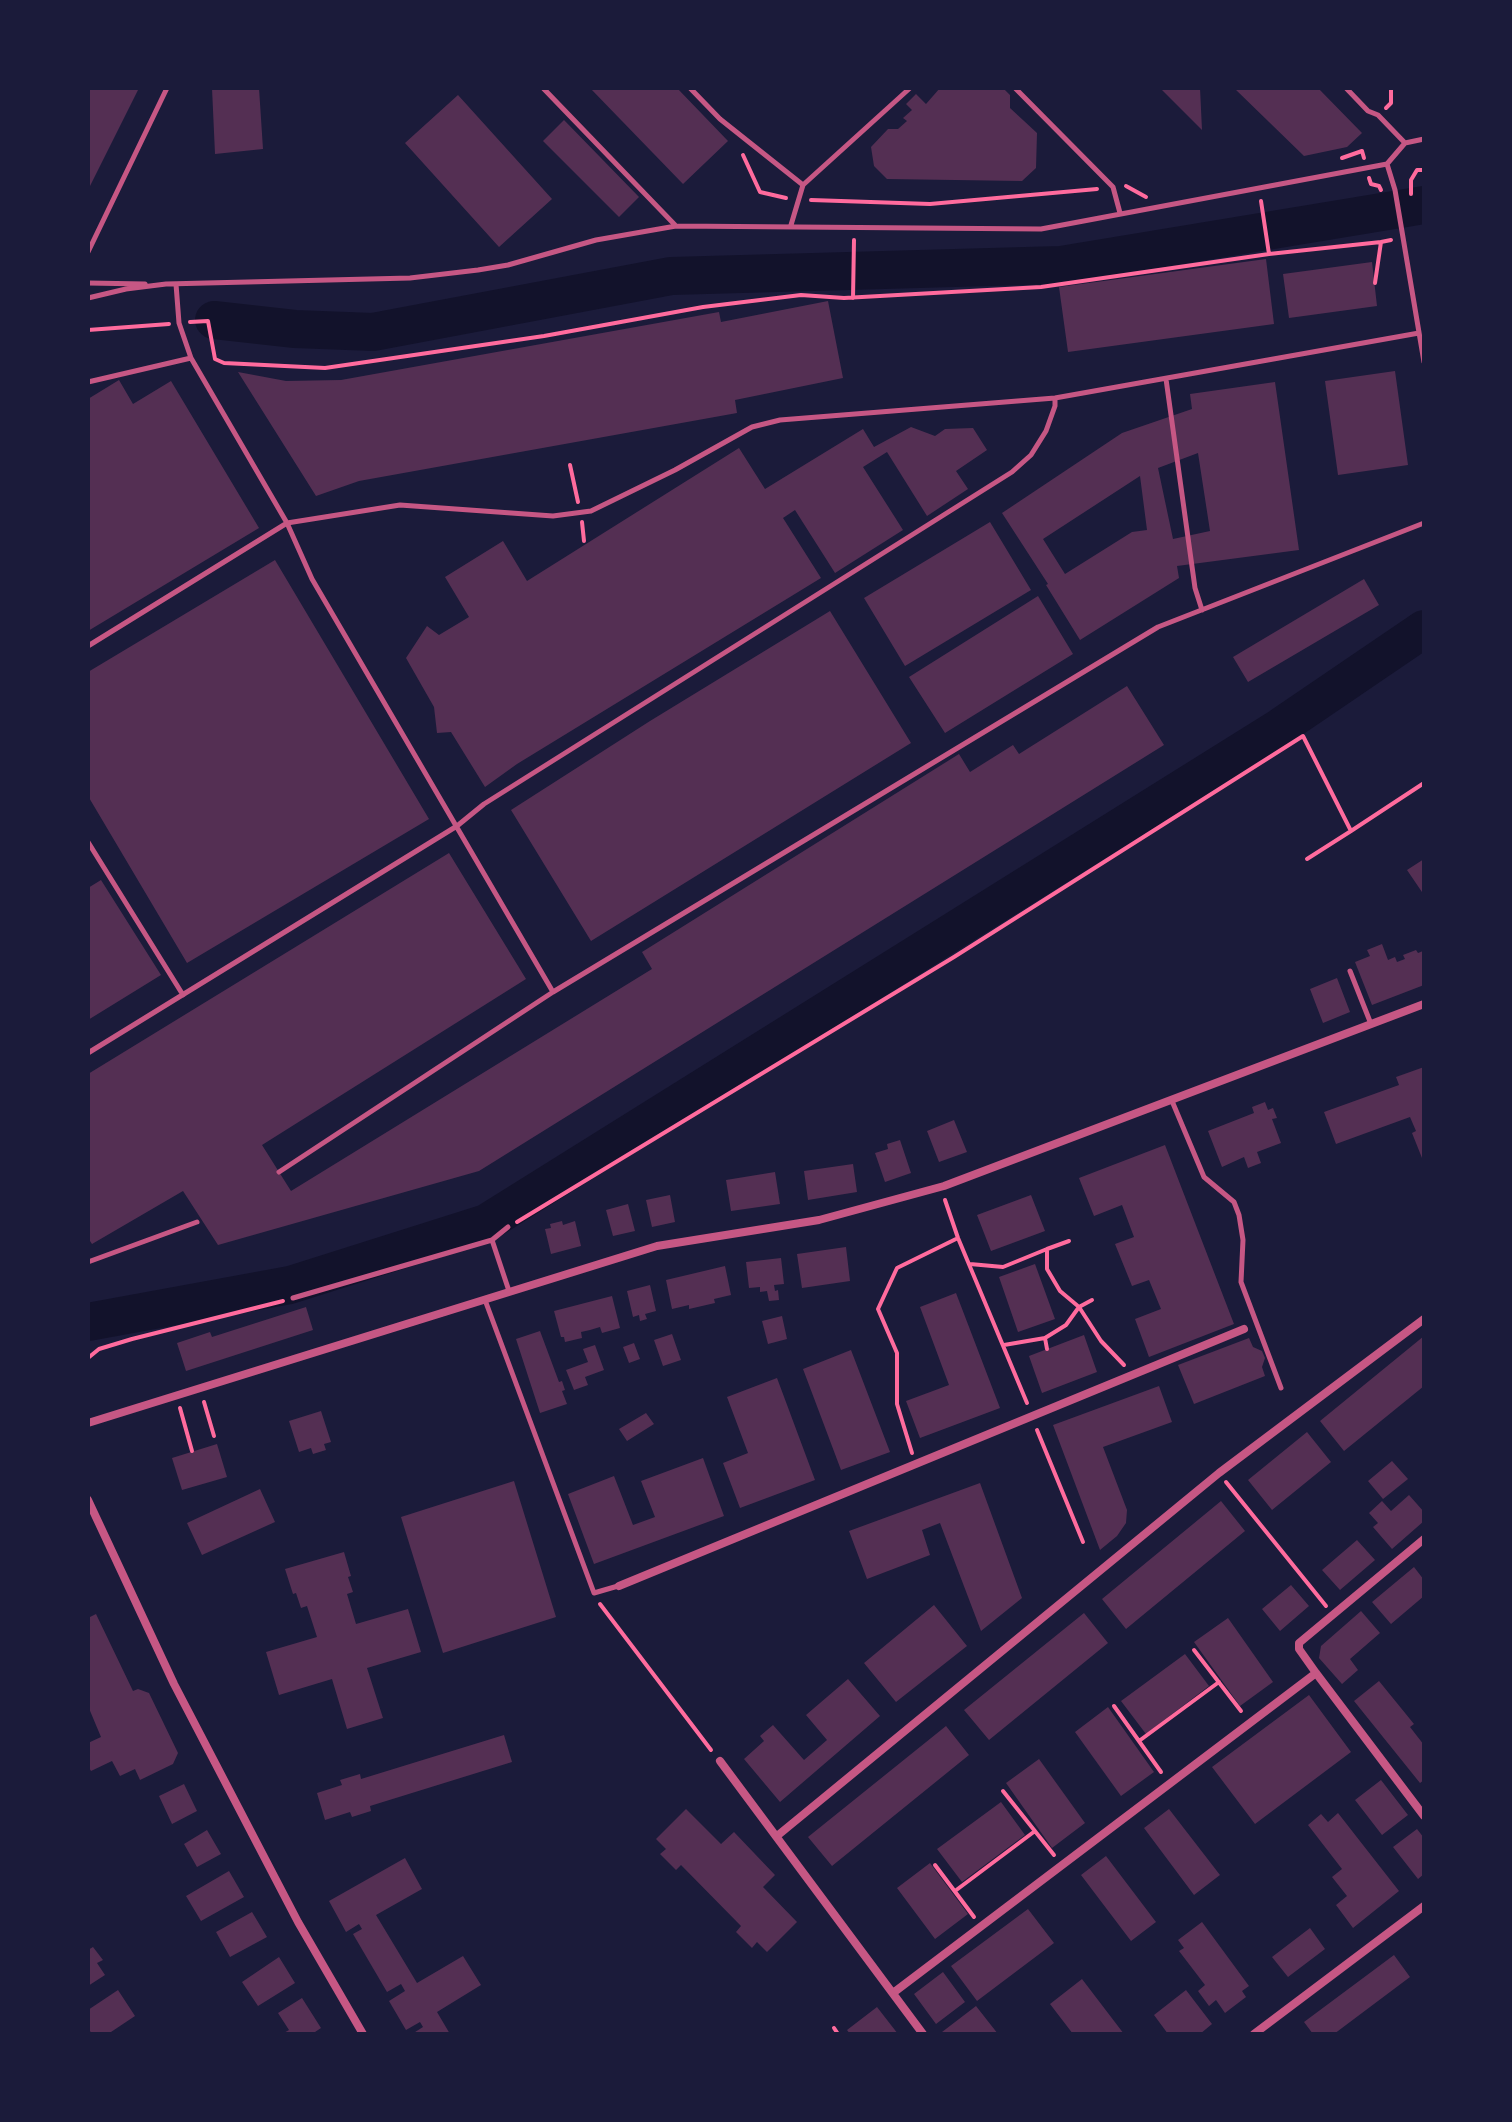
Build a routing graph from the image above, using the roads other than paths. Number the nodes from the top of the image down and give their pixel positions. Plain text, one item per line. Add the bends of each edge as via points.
1 (167, 88) edge
2 (543, 88) edge
3 (690, 88) edge
4 (910, 88) edge
5 (1015, 88) edge
6 (1346, 88) edge
7 (1424, 139) edge
8 (1405, 143) junction
9 (1387, 164) junction
10 (803, 185) junction
11 (1120, 213) junction
12 (791, 225) junction
13 (676, 226) junction
14 (88, 252) edge
15 (88, 283) edge
16 (166, 284) junction
17 (176, 284) junction
18 (88, 298) edge
19 (1424, 309) edge
20 (1415, 311) junction
21 (1419, 333) junction
22 (191, 358) junction
23 (1424, 362) edge
24 (1166, 379) junction
25 (88, 382) edge
26 (1055, 398) junction
27 (287, 523) junction
28 (1424, 523) edge
29 (1202, 610) junction
30 (88, 646) edge
31 (457, 826) junction
32 (88, 842) edge
33 (1350, 971) dead end
34 (553, 992) junction
35 (183, 995) junction
36 (1424, 1004) edge
37 (1371, 1024) junction
38 (88, 1053) edge
39 (1172, 1100) junction
40 (279, 1172) dead end
41 (197, 1222) dead end
42 (508, 1227) road end
43 (492, 1240) junction
44 (88, 1262) edge
45 (509, 1291) junction
46 (293, 1298) road end
47 (485, 1299) junction
48 (1424, 1319) edge
49 (1244, 1329) dead end
50 (1281, 1388) dead end
51 (88, 1423) edge
52 (88, 1500) edge
53 (1424, 1539) edge
54 (619, 1586) joint
55 (1316, 1673) junction
56 (720, 1761) road end
57 (1424, 1816) edge
58 (777, 1836) junction
59 (1424, 1906) edge
60 (893, 1993) junction
61 (363, 2034) edge
62 (923, 2034) edge
63 (1254, 2034) edge

1 - 14 lane
2 - 13 lane
3 - 10 lane
4 - 10 lane
5 - 11 lane via 1113,187
6 - 8 lane
7 - 8 lane
8 - 9 lane
9 - 11 lane
9 - 20 lane
10 - 12 lane
11 - 12 lane via 1041,229
12 - 13 lane
13 - 17 lane via 596,240 508,265 410,278
15 - 16 lane
16 - 17 lane
16 - 18 lane
17 - 22 lane via 179,323
19 - 20 lane
20 - 21 lane
21 - 23 lane
21 - 24 lane
22 - 25 lane
22 - 27 lane
24 - 26 lane
24 - 29 lane
26 - 27 lane via 780,420 752,427 675,470 580,513 524,515 400,505
26 - 31 lane via 1046,431 1012,472 484,804
27 - 30 lane
27 - 31 lane via 312,579
28 - 29 lane
29 - 34 lane via 1158,627
31 - 34 lane
31 - 35 lane
32 - 35 lane
33 - 37 lane
34 - 40 lane
35 - 38 lane
36 - 37 street
37 - 39 street
39 - 45 street via 940,1187 819,1220 657,1246
39 - 50 lane via 1204,1177 1234,1202 1239,1215 1241,1282
41 - 44 lane
42 - 43 lane
43 - 45 lane
43 - 46 lane
45 - 47 street
47 - 51 street
47 - 54 lane via 594,1593
48 - 58 street via 1219,1473
49 - 54 street
52 - 61 street via 174,1684
53 - 55 street via 1299,1643
55 - 57 street
55 - 60 street
56 - 58 street
58 - 60 street
59 - 63 street
60 - 62 street

